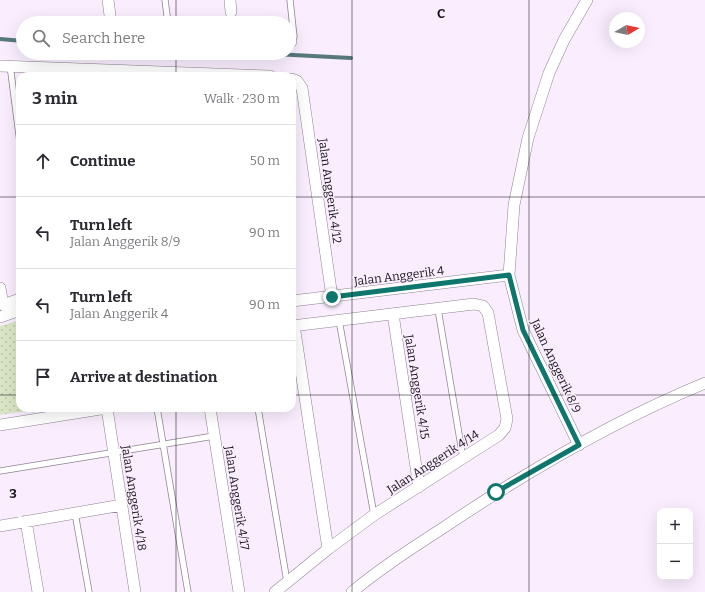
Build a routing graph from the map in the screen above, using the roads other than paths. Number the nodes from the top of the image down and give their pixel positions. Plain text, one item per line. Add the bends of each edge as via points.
1 (108, 0) edge
2 (165, 0) edge
3 (230, 0) edge
4 (290, 0) edge
5 (587, 0) edge
6 (232, 12) dead end
7 (110, 16) edge
8 (167, 16) edge
9 (292, 16) edge
10 (5, 65) edge
11 (54, 72) edge
12 (296, 81) edge
13 (16, 122) edge
14 (509, 275) junction
15 (0, 288) edge
16 (332, 297) junction
17 (16, 301) edge
18 (296, 301) edge
19 (2, 306) edge
20 (438, 309) junction
21 (16, 311) edge
22 (393, 314) junction
23 (0, 317) edge
24 (339, 320) junction
25 (296, 325) edge
26 (296, 344) edge
27 (705, 383) edge
28 (82, 412) edge
29 (108, 412) edge
30 (158, 412) edge
31 (211, 412) edge
32 (259, 412) edge
33 (0, 425) edge
34 (214, 436) junction
35 (163, 444) junction
36 (579, 445) junction
37 (113, 451) junction
38 (463, 458) junction
39 (0, 471) edge
40 (419, 487) junction
41 (122, 505) junction
42 (75, 513) junction
43 (374, 515) junction
44 (26, 522) junction
45 (0, 526) edge
46 (328, 549) junction
47 (287, 582) junction
48 (38, 592) edge
49 (89, 592) edge
50 (135, 592) edge
51 (188, 592) edge
52 (239, 592) edge
53 (275, 592) edge
54 (352, 592) edge

1 - 7 street
2 - 8 lane
3 - 6 street
4 - 9 lane
5 - 14 street, Jalan Anggerik 8/9 via 549,72 528,138 514,205
10 - 11 street
10 - 13 lane
12 - 16 street, Jalan Anggerik 4/12 via 302,88
14 - 16 street, Jalan Anggerik 4
14 - 36 street, Jalan Anggerik 8/9 via 523,330
15 - 19 street
16 - 18 street, Jalan Anggerik 4
17 - 19 street
20 - 22 street
20 - 38 lane
20 - 38 street, Jalan Anggerik 4/14 via 474,304 483,306 488,313 507,419 505,428 499,435
21 - 23 street
22 - 24 street
22 - 40 street, Jalan Anggerik 4/15
24 - 25 street
24 - 43 lane
26 - 46 street
27 - 36 street via 662,401
28 - 33 street
29 - 37 street, Jalan Anggerik 4/18
30 - 35 lane
31 - 34 street, Jalan Anggerik 4/17
32 - 47 lane
34 - 35 lane
34 - 52 street, Jalan Anggerik 4/17
35 - 37 lane
35 - 51 lane
36 - 54 street via 496,492 382,568
37 - 39 lane
37 - 41 street, Jalan Anggerik 4/18
38 - 40 street, Jalan Anggerik 4/14
40 - 43 street, Jalan Anggerik 4/14
41 - 42 street
41 - 50 street, Jalan Anggerik 4/18
42 - 44 street
42 - 49 lane
43 - 46 street, Jalan Anggerik 4/14
44 - 45 street
44 - 48 street
46 - 47 street, Jalan Anggerik 4/14
47 - 53 street, Jalan Anggerik 4/14

